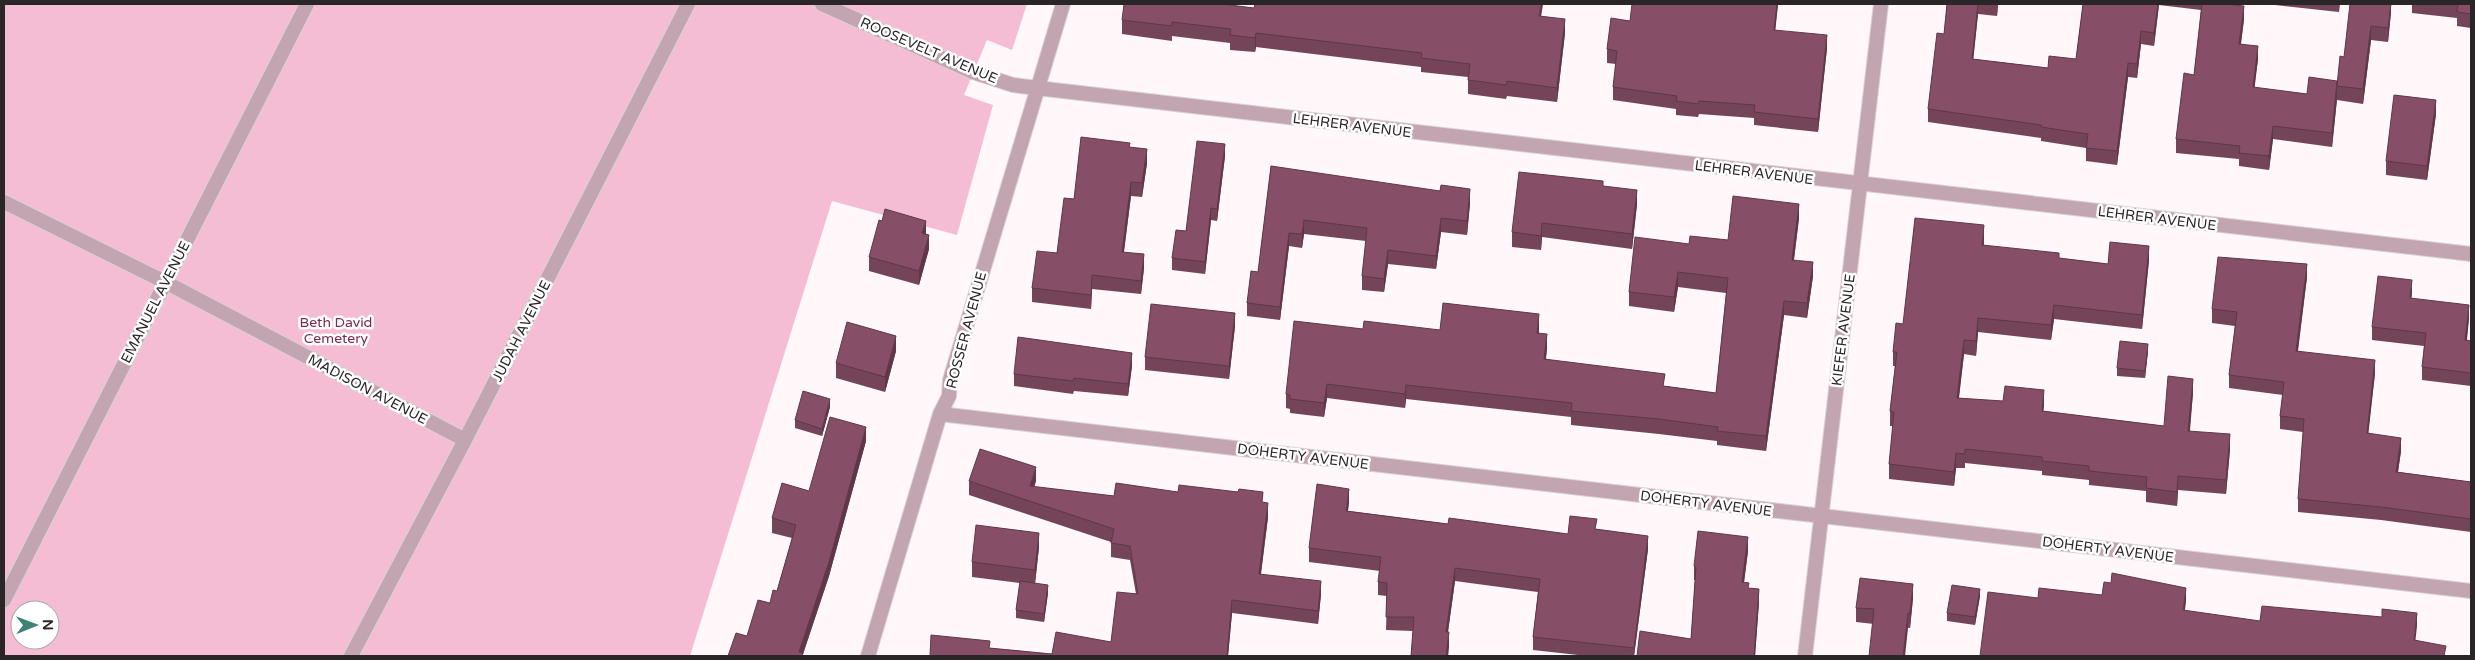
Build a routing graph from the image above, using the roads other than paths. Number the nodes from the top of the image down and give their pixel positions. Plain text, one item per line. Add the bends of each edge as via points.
1 (307, 4) edge
2 (688, 4) edge
3 (822, 4) edge
4 (1063, 4) edge
5 (1881, 4) edge
6 (1037, 88) junction
7 (1860, 184) junction
8 (4, 202) edge
9 (2471, 254) edge
10 (165, 282) junction
11 (940, 414) junction
12 (466, 440) junction
13 (1822, 517) junction
14 (2471, 591) edge
15 (4, 600) edge
16 (351, 656) edge
17 (868, 656) edge
18 (1805, 656) edge

1 - 10 street, EMANUEL AVENUE
2 - 12 street, JUDAH AVENUE
3 - 6 street, ROOSEVELT AVENUE via 973,72 1013,85
4 - 6 street, ROSSER AVENUE
5 - 7 street, KIEFER AVENUE
6 - 7 street, LEHRER AVENUE
6 - 11 street, ROSSER AVENUE via 979,277 948,396
7 - 9 street, LEHRER AVENUE
7 - 13 street, KIEFER AVENUE
8 - 10 street, MADISON AVENUE
10 - 12 street, MADISON AVENUE
10 - 15 street, EMANUEL AVENUE
11 - 13 street, DOHERTY AVENUE
11 - 17 street, ROSSER AVENUE
12 - 16 street, JUDAH AVENUE
13 - 14 street, DOHERTY AVENUE
13 - 18 street, KIEFER AVENUE

